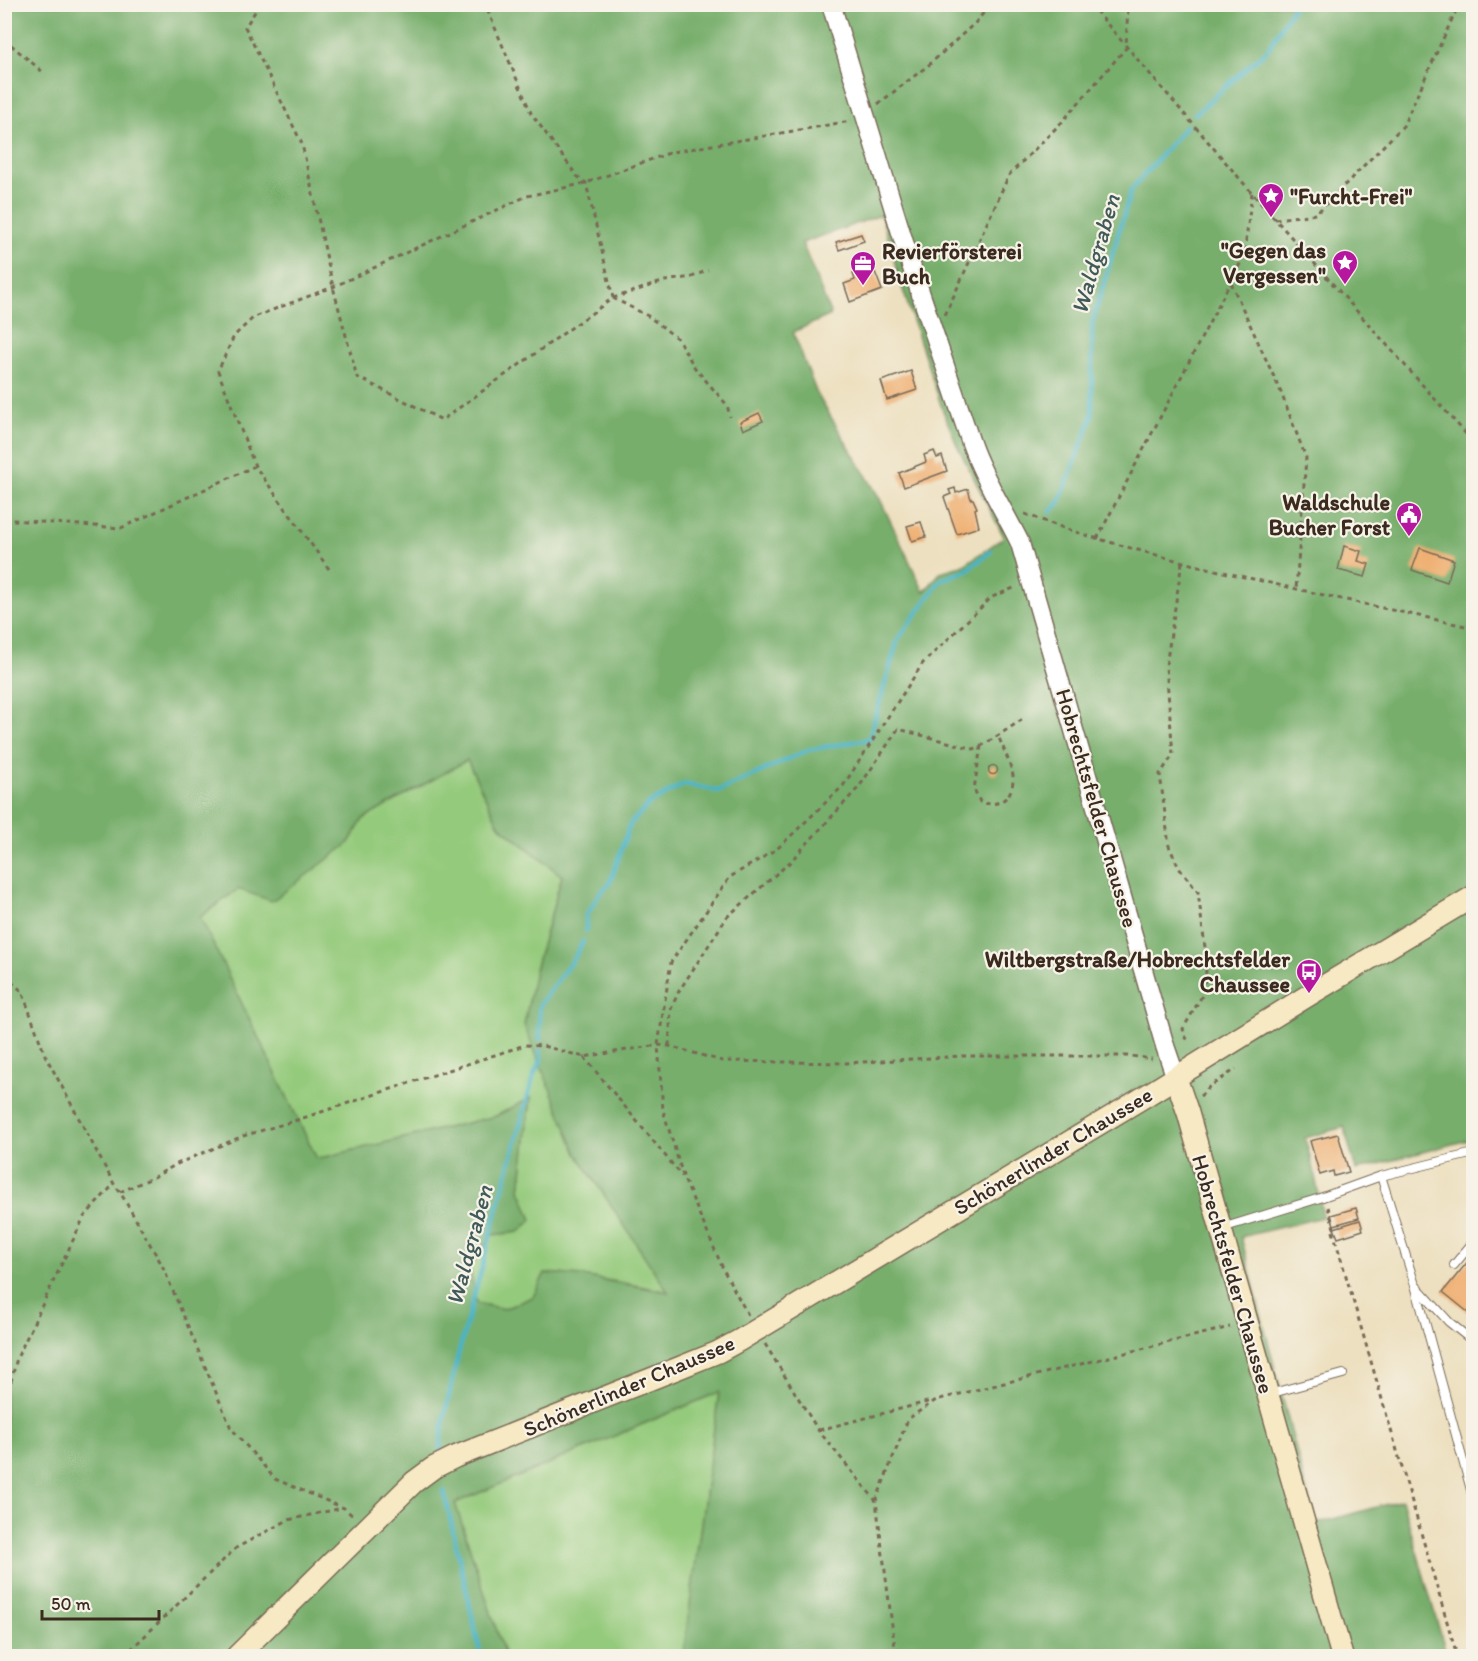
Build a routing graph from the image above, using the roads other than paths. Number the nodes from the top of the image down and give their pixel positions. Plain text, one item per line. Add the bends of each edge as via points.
1 (831, 4) edge
2 (1473, 896) edge
3 (1176, 1078) junction
4 (1473, 1154) edge
5 (1381, 1176) junction
6 (1220, 1228) junction
7 (1473, 1241) edge
8 (1454, 1265) dead end
9 (1415, 1285) junction
10 (1473, 1342) edge
11 (1343, 1374) dead end
12 (1267, 1394) junction
13 (1473, 1501) edge
14 (237, 1656) edge
15 (1342, 1656) edge

1 - 3 street, Hobrechtsfelder Chaussee via 978,463 1020,543
2 - 3 main road, Schönerlinder Chaussee
3 - 6 main road, Hobrechtsfelder Chaussee
3 - 14 main road, Schönerlinder Chaussee via 718,1352 434,1468 414,1482
4 - 5 lane
5 - 6 lane
5 - 9 lane
6 - 12 main road, Hobrechtsfelder Chaussee
7 - 8 lane
9 - 10 lane
9 - 13 lane
11 - 12 lane
12 - 15 main road, Hobrechtsfelder Chaussee

